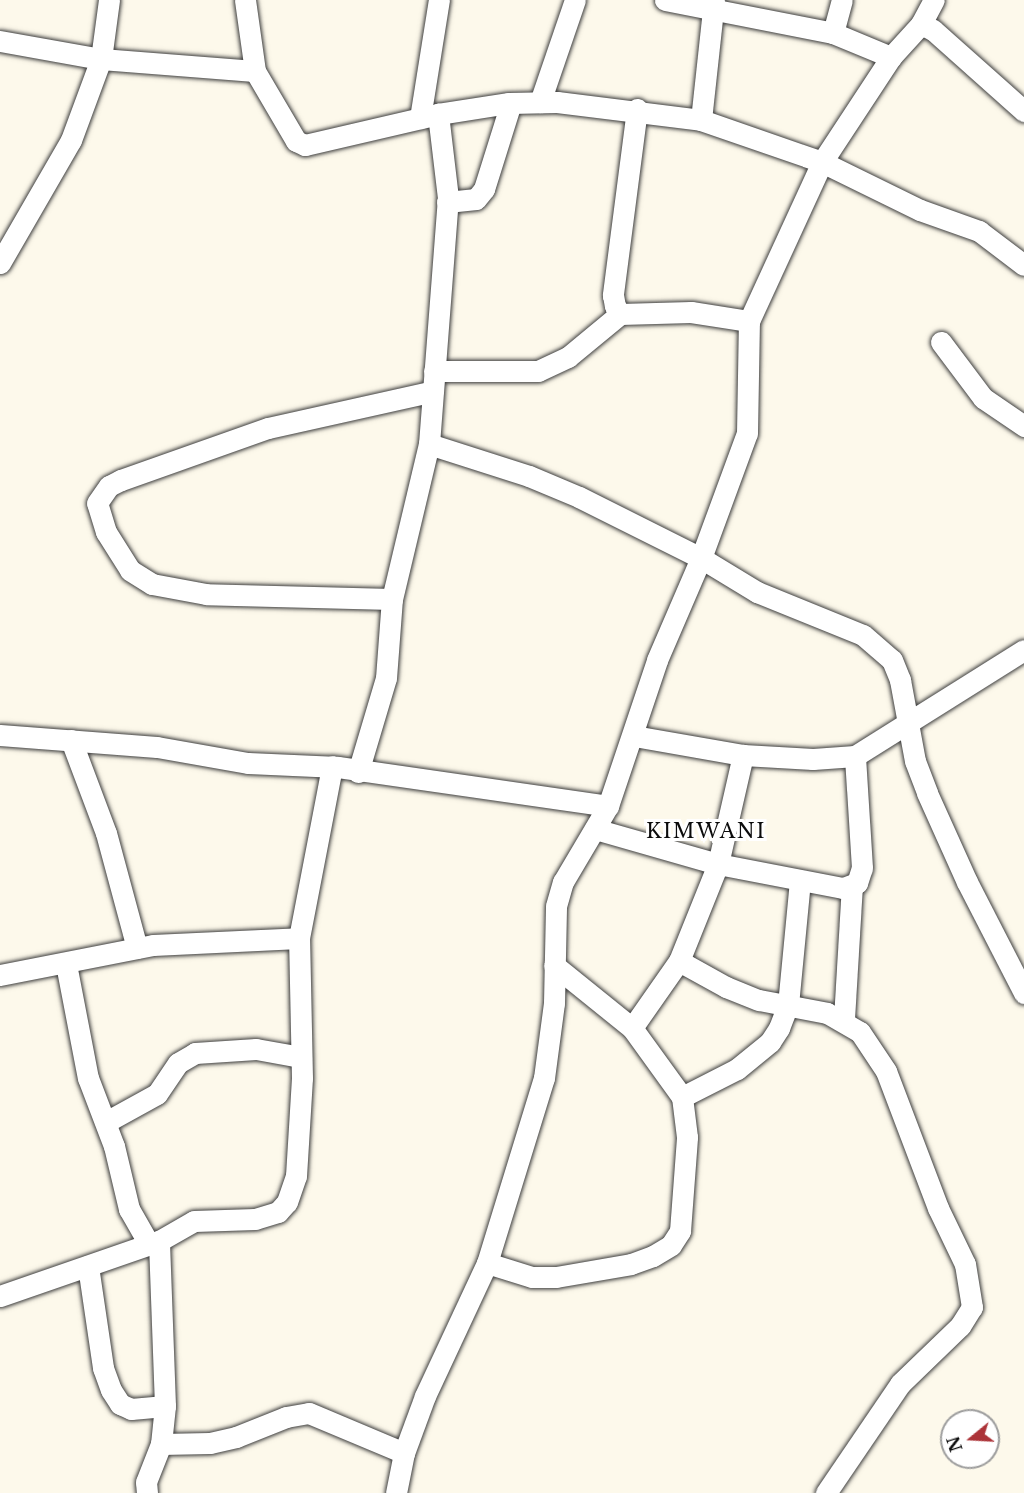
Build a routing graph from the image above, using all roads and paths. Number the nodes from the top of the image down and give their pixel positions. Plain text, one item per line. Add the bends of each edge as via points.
1 (109, 0) edge
2 (245, 0) edge
3 (439, 0) edge
4 (575, 0) edge
5 (665, 0) edge
6 (842, 0) edge
7 (934, 0) edge
8 (713, 5) edge
9 (921, 24) junction
10 (833, 33) junction
11 (0, 41) edge
12 (891, 57) junction
13 (101, 59) junction
14 (255, 71) junction
15 (540, 102) junction
16 (511, 103) junction
17 (637, 109) junction
18 (1024, 111) edge
19 (429, 116) junction
20 (701, 120) junction
21 (822, 162) junction
22 (447, 202) junction
23 (0, 263) edge
24 (1024, 265) edge
25 (620, 314) junction
26 (749, 321) junction
27 (942, 342) dead end
28 (434, 381) junction
29 (1024, 426) edge
30 (429, 444) junction
31 (701, 558) junction
32 (392, 599) junction
33 (1024, 650) edge
34 (908, 723) junction
35 (0, 735) edge
36 (634, 736) junction
37 (71, 740) junction
38 (743, 755) junction
39 (855, 756) junction
40 (332, 766) junction
41 (358, 772) junction
42 (608, 806) junction
43 (595, 829) junction
44 (718, 864) junction
45 (800, 881) junction
46 (852, 885) junction
47 (299, 938) junction
48 (136, 948) junction
49 (679, 961) junction
50 (66, 964) junction
51 (554, 965) junction
52 (0, 975) edge
53 (1024, 993) edge
54 (788, 1005) junction
55 (844, 1019) junction
56 (632, 1028) junction
57 (301, 1057) junction
58 (682, 1097) junction
59 (106, 1122) junction
60 (154, 1243) junction
61 (487, 1263) junction
62 (88, 1266) junction
63 (0, 1296) edge
64 (165, 1406) junction
65 (161, 1444) junction
66 (404, 1453) junction
67 (147, 1493) edge
68 (396, 1493) edge
69 (826, 1493) edge

1 - 13 street
2 - 14 street
3 - 19 street
4 - 15 street
5 - 8 street
6 - 10 street
7 - 9 street
8 - 10 street
8 - 20 street
9 - 12 street
9 - 18 street via 933,30
10 - 12 street
11 - 13 street
12 - 21 street
13 - 14 street
13 - 23 street via 71,140
14 - 19 street via 296,141 305,145
15 - 16 street
15 - 17 street
16 - 19 street
16 - 22 street via 484,189 476,199
17 - 20 street
17 - 25 street via 613,295
19 - 22 street
20 - 21 street
21 - 24 street via 920,210 979,231
21 - 26 street
22 - 28 street
25 - 26 street via 691,312
25 - 28 street via 568,357 538,371
26 - 31 street via 747,433
27 - 29 street via 984,398
28 - 30 street
28 - 32 street via 268,428 122,480 109,486 97,502 106,532 130,570 152,584 206,594
30 - 31 street via 529,476
30 - 32 street
31 - 34 street via 757,592 863,635 892,660
31 - 36 street via 657,660
32 - 41 street via 386,678
33 - 34 street
34 - 39 street
34 - 53 street via 915,761 927,793
35 - 37 street
36 - 38 street
36 - 42 street
37 - 40 street via 157,747 248,763
37 - 48 street via 106,833
38 - 39 street via 813,759
38 - 44 street
39 - 46 street via 862,868 861,877
40 - 41 street
40 - 47 street
41 - 42 street
42 - 43 street
43 - 44 street
43 - 51 street via 563,882 558,898
44 - 45 street
44 - 49 street
45 - 46 street via 843,888
45 - 54 street
46 - 55 street
47 - 48 street via 234,938
47 - 57 street
48 - 50 street
49 - 54 street via 726,987 759,1000
49 - 56 street
50 - 52 street
50 - 59 street via 88,1078
51 - 56 street
51 - 61 street via 554,1003 544,1078
54 - 55 street
54 - 58 street via 770,1042 760,1052 737,1069
55 - 69 street via 870,1044 885,1071 938,1208 965,1264 972,1307 960,1326 900,1384
56 - 58 street
57 - 59 street via 256,1050 195,1053 178,1063 157,1094
57 - 60 street via 300,1152 287,1202 270,1216 194,1221
58 - 61 street via 687,1137 682,1215 680,1230 670,1245 631,1264 556,1277 532,1277
59 - 60 street via 129,1209
60 - 62 street
60 - 64 street
61 - 66 street via 425,1396
62 - 63 street
62 - 64 street via 103,1368 111,1390 120,1404 131,1409
64 - 65 street
65 - 66 street via 210,1443 309,1413
65 - 67 street via 146,1482
66 - 68 street

